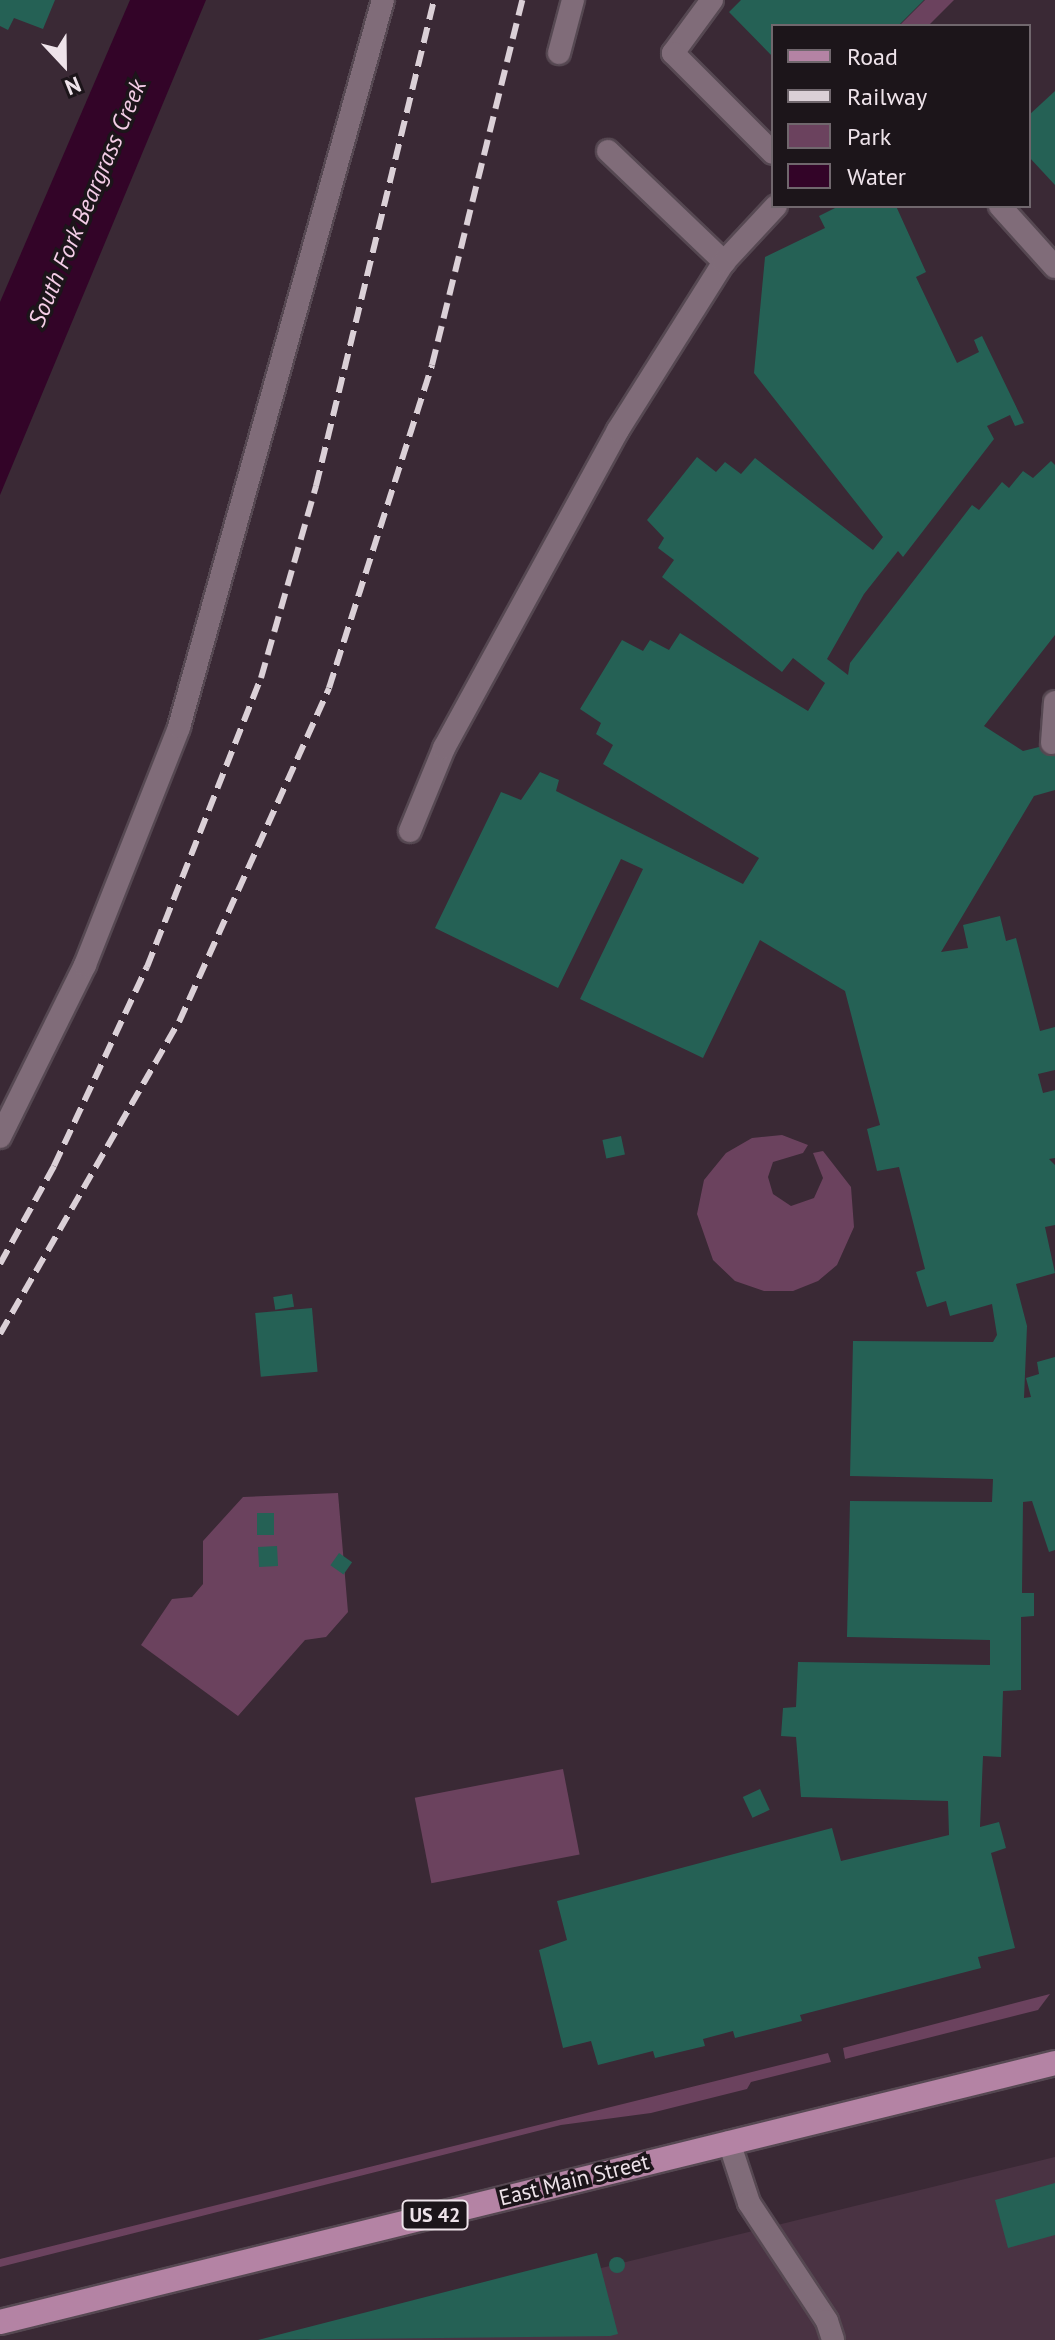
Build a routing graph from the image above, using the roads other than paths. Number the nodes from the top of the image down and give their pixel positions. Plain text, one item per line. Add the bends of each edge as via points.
1 (383, 0) edge
2 (573, 0) edge
3 (712, 0) edge
4 (559, 53) dead end
5 (608, 151) dead end
6 (771, 151) edge
7 (774, 208) edge
8 (1002, 208) edge
9 (724, 262) junction
10 (1055, 267) edge
11 (1055, 702) edge
12 (1052, 743) dead end
13 (410, 831) dead end
14 (0, 1137) edge
15 (1055, 2063) edge
16 (729, 2142) junction
17 (0, 2322) edge
18 (833, 2340) edge

1 - 14 lane via 179,727 85,965
2 - 4 lane
3 - 6 lane via 673,53
5 - 9 lane
7 - 9 lane
8 - 10 lane
9 - 13 lane via 604,455 444,748
11 - 12 lane
15 - 16 main road, East Main Street / US 42
16 - 17 main road, East Main Street / US 42
16 - 18 lane via 749,2203 827,2321

